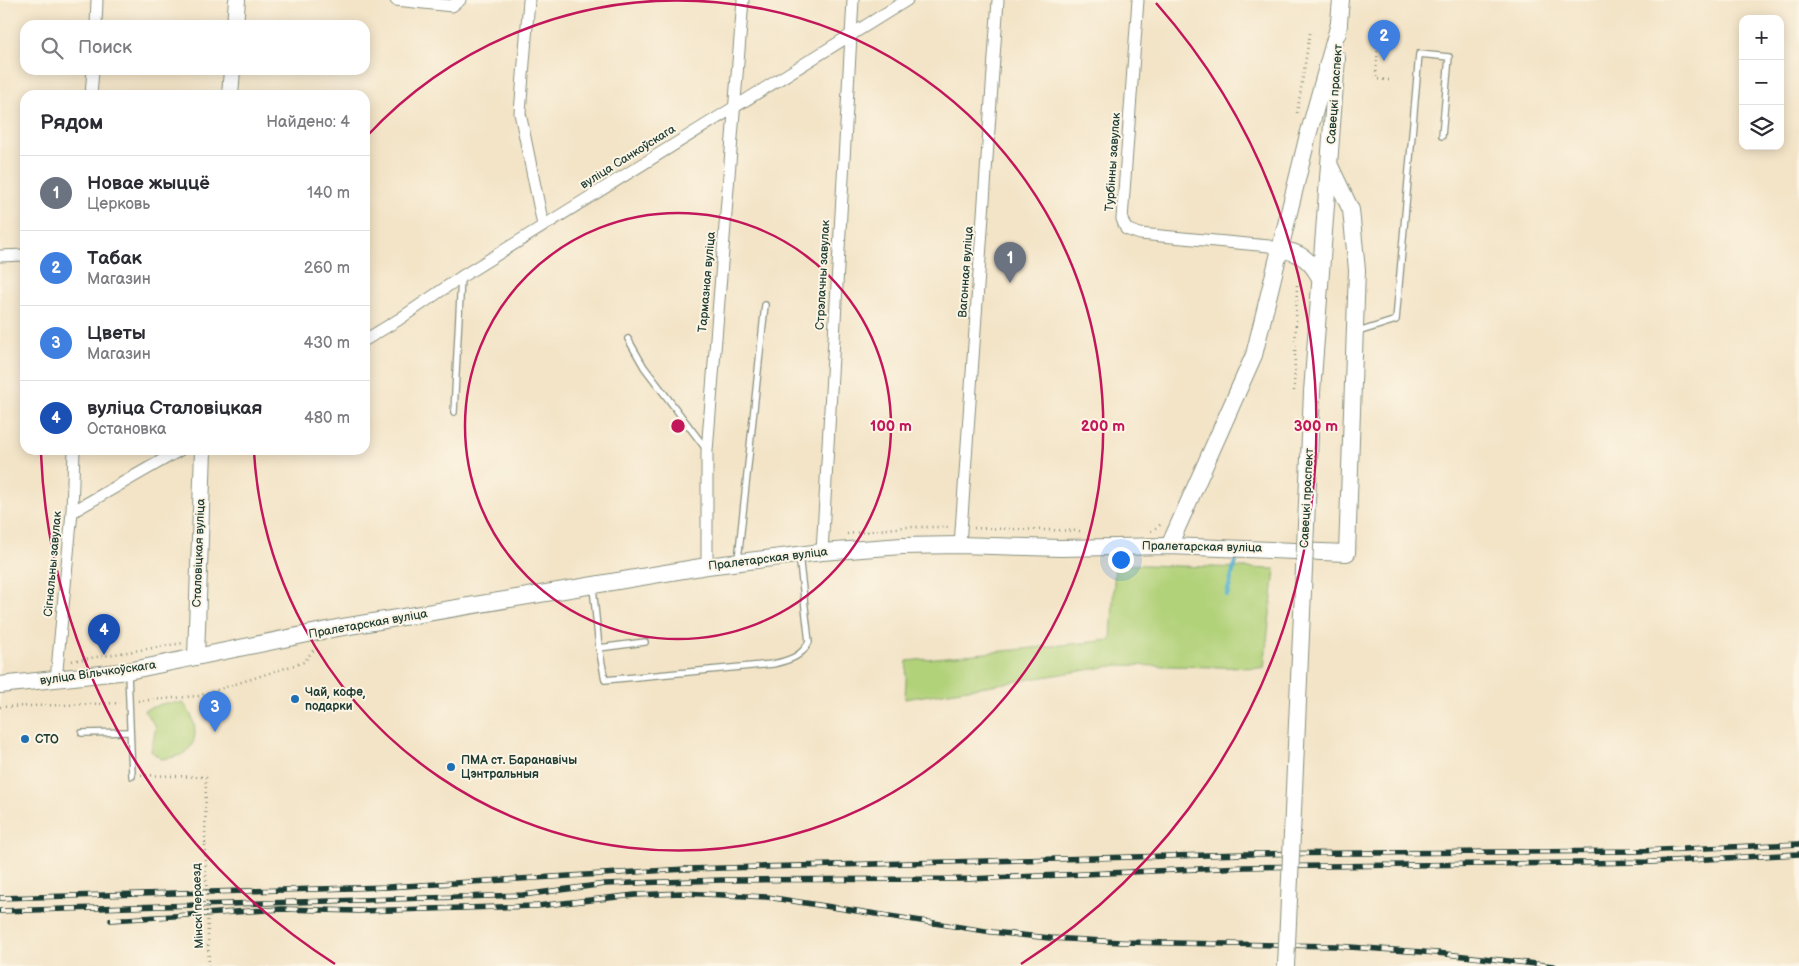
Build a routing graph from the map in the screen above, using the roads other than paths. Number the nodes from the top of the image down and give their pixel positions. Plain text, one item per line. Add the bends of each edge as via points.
1 (97, 0) edge
2 (237, 0) edge
3 (396, 0) edge
4 (460, 0) edge
5 (529, 0) edge
6 (743, 0) edge
7 (854, 0) edge
8 (908, 0) edge
9 (998, 0) edge
10 (1138, 0) edge
11 (1341, 0) edge
12 (96, 20) edge
13 (235, 20) edge
14 (1339, 24) junction
15 (851, 34) junction
16 (93, 75) edge
17 (232, 75) edge
18 (91, 90) edge
19 (230, 90) edge
20 (735, 107) junction
21 (1442, 136) dead end
22 (1330, 166) junction
23 (543, 226) junction
24 (1280, 250) junction
25 (20, 254) edge
26 (0, 256) edge
27 (461, 276) junction
28 (1320, 278) junction
29 (765, 305) dead end
30 (1356, 333) junction
31 (370, 337) edge
32 (628, 339) dead end
33 (454, 412) dead end
34 (708, 451) junction
35 (74, 455) edge
36 (171, 455) edge
37 (203, 455) edge
38 (72, 512) junction
39 (960, 545) junction
40 (1169, 546) junction
41 (822, 552) junction
42 (798, 555) junction
43 (738, 562) junction
44 (707, 566) junction
45 (592, 585) junction
46 (645, 642) dead end
47 (600, 648) junction
48 (196, 657) junction
49 (128, 671) junction
50 (56, 680) junction
51 (0, 685) edge
52 (130, 732) junction
53 (82, 733) dead end
54 (132, 776) road end
55 (1286, 966) edge

1 - 12 street
2 - 13 main road
3 - 4 street via 452,6
5 - 23 street via 520,113
6 - 20 street, Тармазная вуліца
7 - 15 street, Стрэлачны завулак
8 - 15 street, вуліца Санкоўскага
9 - 39 street, Вагонная вуліца
10 - 24 street, Турбінны завулак via 1122,220 1126,229 1140,234 1269,246
11 - 14 main road, Савецкі праспект
14 - 22 main road, Савецкі праспект
14 - 24 main road
15 - 20 street, вуліца Санкоўскага
15 - 41 street, Стрэлачны завулак
16 - 18 street
17 - 19 main road
20 - 23 street, вуліца Санкоўскага
20 - 34 street, Тармазная вуліца
21 - 30 lane via 1449,56 1419,54 1396,320
22 - 28 main road, Савецкі праспект
22 - 30 main road via 1351,210 1357,270
23 - 27 street, вуліца Санкоўскага
24 - 28 main road via 1305,258
24 - 40 main road via 1246,378
25 - 26 street
27 - 31 street, вуліца Санкоўскага
27 - 33 lane
28 - 55 main road, Савецкі праспект, bridge
29 - 43 lane
30 - 40 main road, Пралетарская вуліца via 1347,553
32 - 34 lane via 644,366
34 - 44 street, Тармазная вуліца
35 - 38 street, Сігнальны завулак
36 - 38 street
37 - 48 main road, Сталовіцкая вуліца
38 - 50 street, Сігнальны завулак
39 - 40 main road, Пралетарская вуліца via 1060,548
39 - 41 main road, Пралетарская вуліца
41 - 42 main road, Пралетарская вуліца
42 - 43 main road, Пралетарская вуліца
42 - 47 lane via 809,642 796,658 774,664 605,680
43 - 44 main road, Пралетарская вуліца
44 - 45 main road, Пралетарская вуліца
45 - 47 lane
45 - 48 main road, Пралетарская вуліца via 337,628
46 - 47 lane
48 - 49 main road, вуліца Вільчкоўскага
49 - 50 main road, вуліца Вільчкоўскага
49 - 52 lane
50 - 51 main road, вуліца Вільчкоўскага
52 - 53 lane
52 - 54 lane

